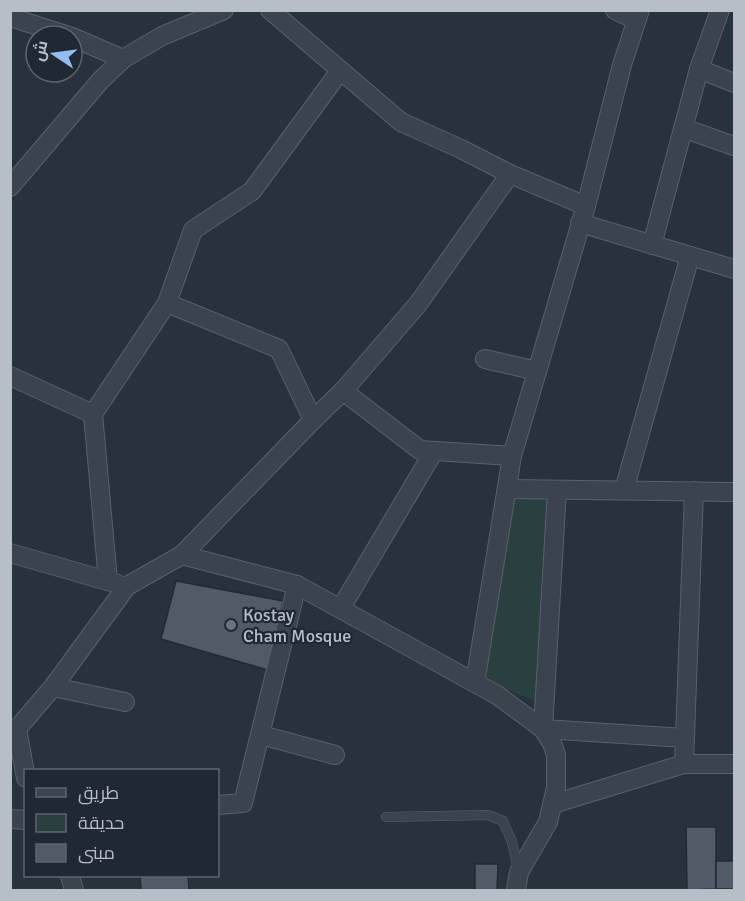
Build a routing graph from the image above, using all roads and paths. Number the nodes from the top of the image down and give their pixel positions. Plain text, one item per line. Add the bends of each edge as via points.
1 (224, 10) edge
2 (270, 10) edge
3 (615, 10) edge
4 (720, 10) edge
5 (638, 15) edge
6 (10, 17) edge
7 (31, 24) edge
8 (84, 42) edge
9 (123, 59) junction
10 (699, 69) junction
11 (340, 71) junction
12 (735, 82) edge
13 (683, 128) junction
14 (735, 146) edge
15 (510, 174) junction
16 (10, 186) edge
17 (583, 215) junction
18 (652, 244) junction
19 (690, 256) junction
20 (735, 269) edge
21 (167, 303) junction
22 (485, 359) dead end
23 (537, 370) junction
24 (10, 376) edge
25 (344, 391) junction
26 (93, 414) junction
27 (313, 420) junction
28 (434, 451) junction
29 (512, 456) junction
30 (507, 489) junction
31 (557, 490) junction
32 (624, 490) junction
33 (694, 491) junction
34 (735, 492) edge
35 (10, 553) edge
36 (182, 555) junction
37 (108, 581) junction
38 (297, 585) junction
39 (127, 586) junction
40 (341, 608) junction
41 (475, 683) junction
42 (53, 687) junction
43 (125, 702) dead end
44 (543, 729) junction
45 (14, 733) edge
46 (261, 735) junction
47 (685, 738) junction
48 (335, 755) dead end
49 (684, 764) junction
50 (735, 764) edge
51 (24, 770) edge
52 (553, 804) junction
53 (219, 805) edge
54 (386, 817) dead end
55 (519, 872) junction
56 (516, 891) edge

1 - 9 street via 162,36
2 - 11 street
3 - 5 street
4 - 10 street
5 - 17 street
6 - 7 street
8 - 9 street
9 - 16 street via 99,81
10 - 12 street
10 - 13 street
11 - 15 street via 401,123
11 - 21 street via 252,191 193,230
13 - 14 street
13 - 18 street
15 - 17 street
15 - 25 street via 418,304
17 - 18 street
17 - 23 street
18 - 19 street
19 - 20 street
19 - 32 street
21 - 26 street
21 - 27 street via 279,349
22 - 23 street
23 - 29 street
24 - 26 street
25 - 27 street
25 - 28 street via 420,450
26 - 37 street
27 - 36 street
28 - 29 street
28 - 40 street
29 - 30 street
30 - 31 street
30 - 41 street
31 - 32 street
31 - 44 street
32 - 33 street
33 - 34 street
33 - 47 street
35 - 37 street
36 - 38 street
36 - 39 street
37 - 39 street
38 - 40 street
38 - 46 street
39 - 42 street
40 - 41 street
41 - 44 street
42 - 43 street
42 - 45 street
44 - 47 street
44 - 52 street via 556,755
45 - 51 street
46 - 48 street
46 - 53 street via 243,803
47 - 49 street
49 - 50 street
49 - 52 street
52 - 55 street via 548,822
54 - 55 lane via 488,815 503,821
55 - 56 street

